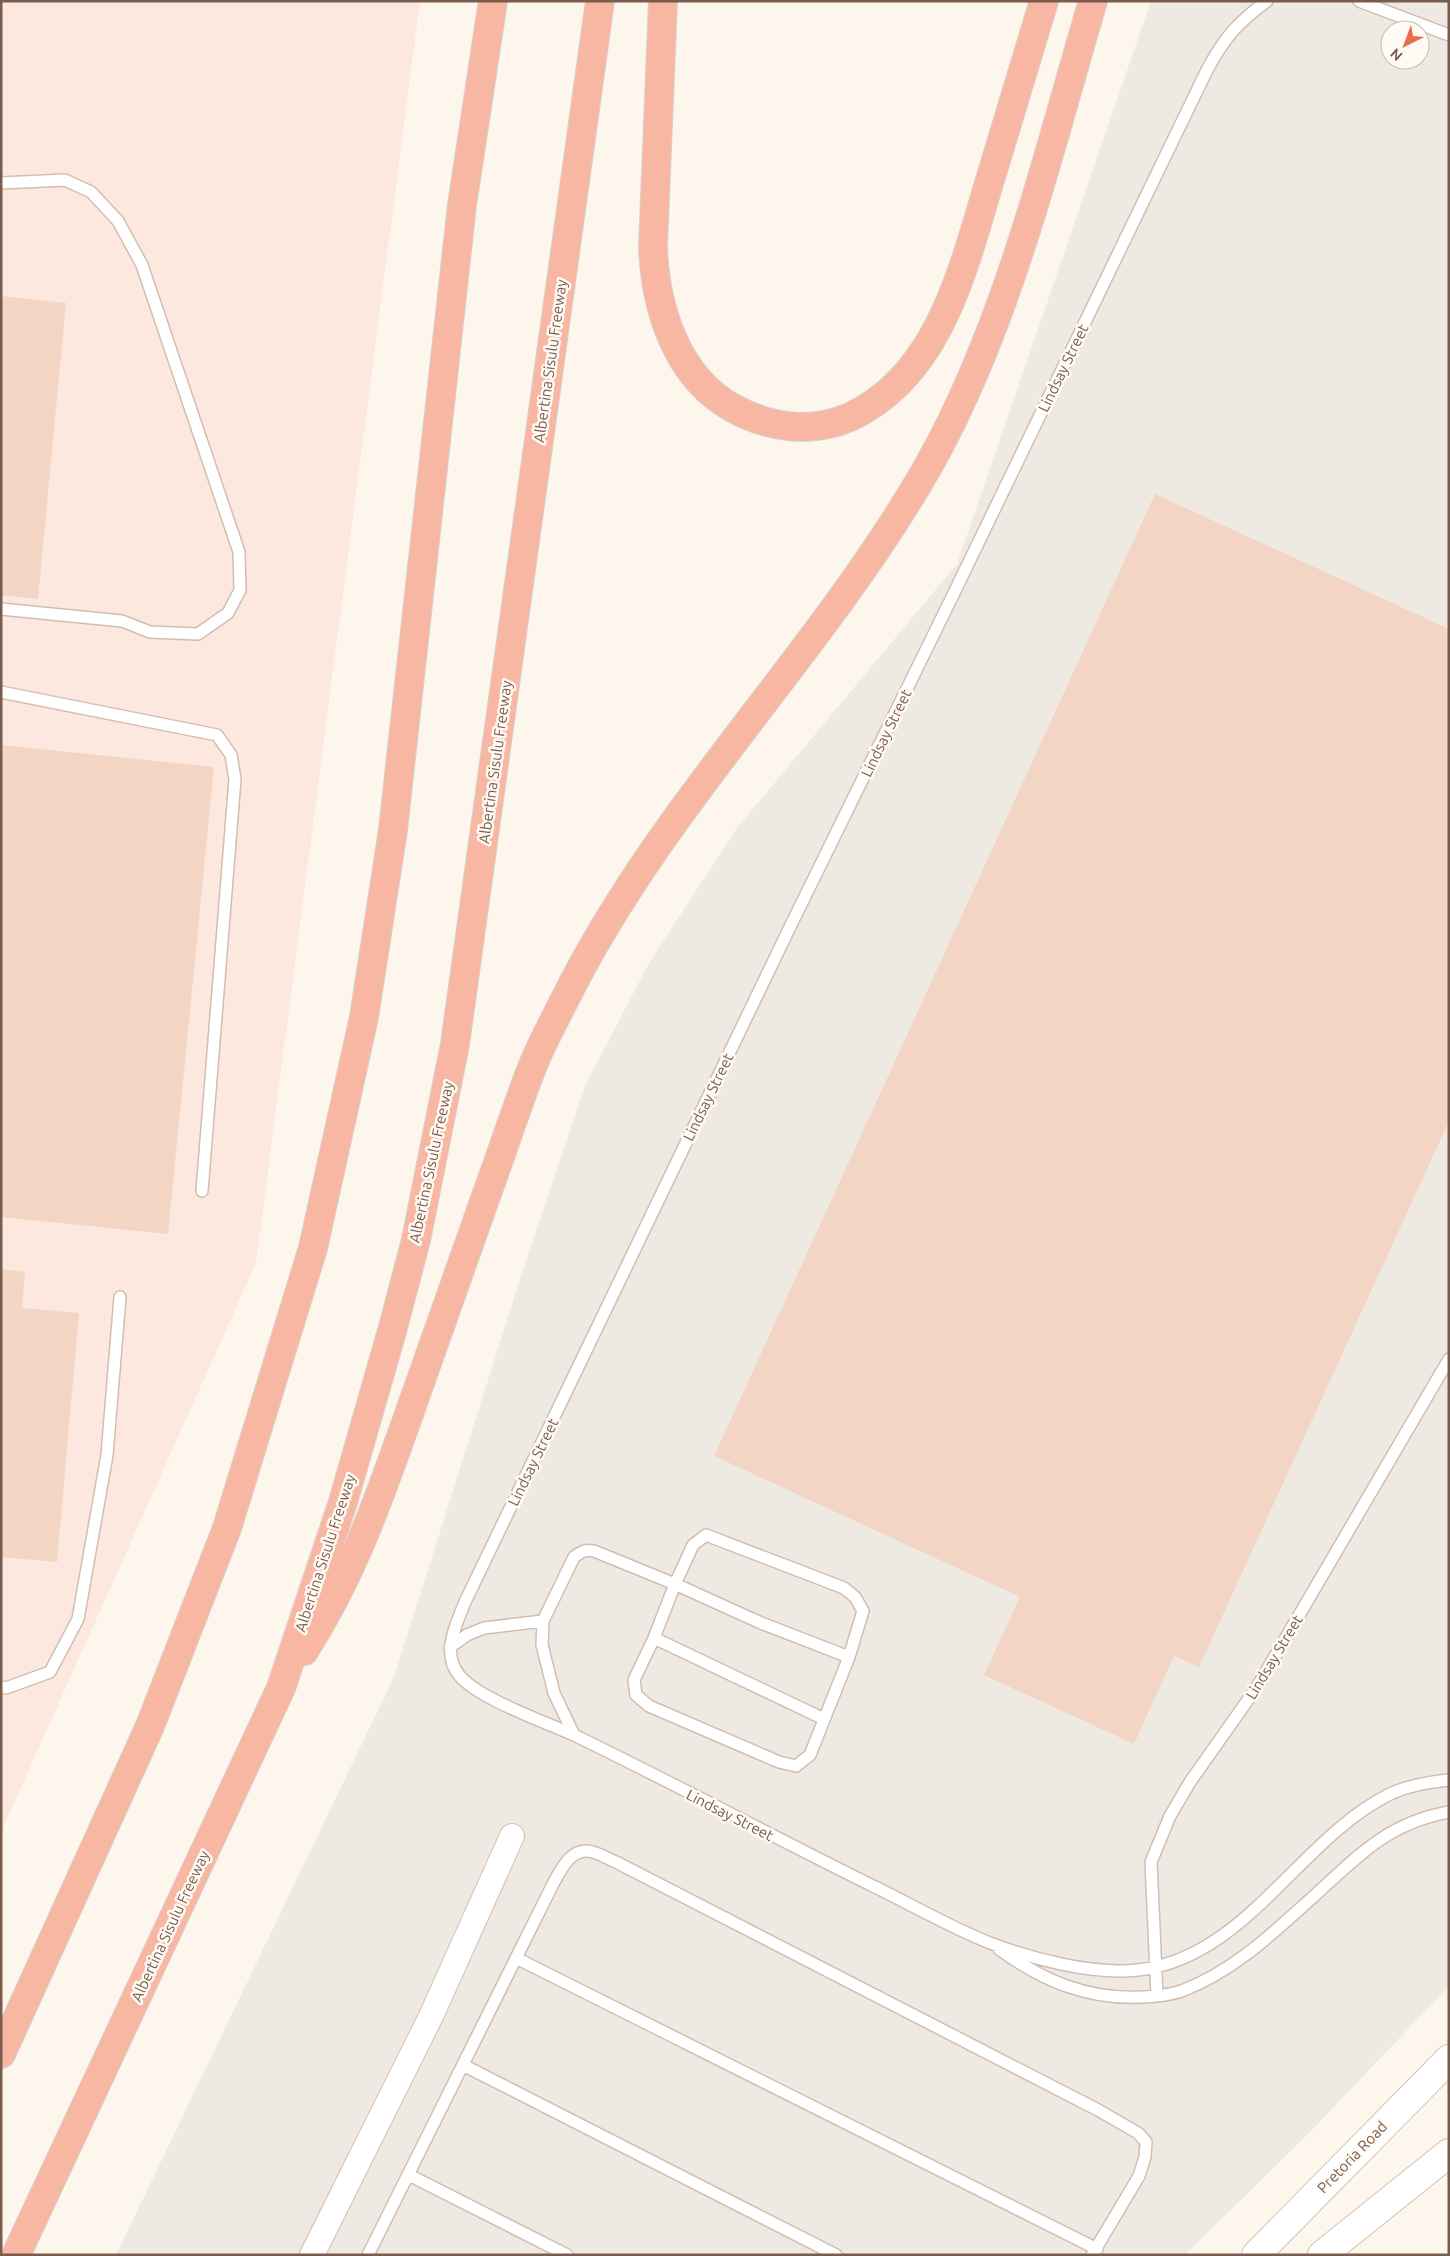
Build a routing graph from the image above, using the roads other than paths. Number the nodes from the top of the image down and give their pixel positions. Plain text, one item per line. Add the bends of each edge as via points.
1 (478, 1) edge
2 (493, 1) edge
3 (600, 1) edge
4 (663, 1) edge
5 (1031, 1) edge
6 (1044, 1) edge
7 (1093, 1) edge
8 (1267, 1) edge
9 (1359, 1) edge
10 (1449, 35) edge
11 (1, 183) edge
12 (462, 205) junction
13 (977, 222) junction
14 (1, 609) edge
15 (1, 692) edge
16 (202, 1191) dead end
17 (120, 1297) dead end
18 (1449, 1359) edge
19 (675, 1584) junction
20 (543, 1621) junction
21 (654, 1638) junction
22 (450, 1647) junction
23 (849, 1657) junction
24 (1, 1687) edge
25 (281, 1688) junction
26 (824, 1719) junction
27 (574, 1735) junction
28 (1449, 1780) edge
29 (1449, 1812) edge
30 (512, 1836) dead end
31 (990, 1943) junction
32 (516, 1958) junction
33 (1156, 1967) junction
34 (1157, 1996) junction
35 (1, 2054) edge
36 (1449, 2059) edge
37 (463, 2065) junction
38 (1449, 2153) edge
39 (409, 2175) junction
40 (1095, 2252) edge
41 (16, 2255) edge
42 (312, 2255) edge
43 (368, 2255) edge
44 (567, 2255) edge
45 (836, 2255) edge
46 (1256, 2255) edge
47 (1322, 2255) edge

1 - 12 highway
2 - 12 highway
3 - 25 highway, Albertina Sisulu Freeway via 456,1044 416,1240 392,1331 343,1502
4 - 13 highway via 653,246 655,279 681,358 695,377 730,407 764,422 806,427 845,419 882,398 909,372 941,322
5 - 13 highway via 998,123
6 - 13 highway
7 - 25 highway via 1011,274 948,425 915,488 869,559 615,906 568,992 534,1062 387,1479 351,1568
8 - 22 lane, Lindsay Street via 1242,20 1220,45 1207,70 465,1602
9 - 10 lane
11 - 14 lane via 65,180 92,192 118,221 142,265 238,552 240,590 228,613 198,634 150,632 122,621
12 - 35 highway via 393,830 364,1018 313,1248 227,1528 150,1726
15 - 16 lane via 217,735 231,755 235,779
17 - 24 lane via 107,1455 78,1619 50,1672
18 - 33 lane, Lindsay Street via 1257,1687 1170,1816 1151,1862
19 - 20 lane via 588,1550 580,1552 574,1557
19 - 21 lane
19 - 23 lane
19 - 23 lane via 693,1545 706,1535 844,1588 855,1597 863,1611
20 - 22 lane via 484,1628
20 - 27 lane via 542,1645 554,1693
21 - 26 lane
21 - 26 lane via 634,1680 636,1695 649,1706 779,1762 796,1766 810,1755
22 - 27 lane, Lindsay Street via 453,1666 475,1690
23 - 26 lane
25 - 41 highway, Albertina Sisulu Freeway
27 - 31 lane, Lindsay Street
28 - 33 lane, Lindsay Street via 1418,1784 1370,1806 1341,1828 1230,1930 1208,1946
29 - 34 lane, Lindsay Street via 1410,1822 1380,1838 1241,1958 1183,1990
30 - 42 street via 432,2014
31 - 33 lane, Lindsay Street via 1079,1967 1136,1970
31 - 34 lane, Lindsay Street via 1026,1969 1072,1990 1105,1996
32 - 37 lane
32 - 40 lane
32 - 40 lane via 565,1863 575,1854 586,1851 616,1862 1138,2133 1146,2142 1139,2176
33 - 34 lane, Lindsay Street
36 - 46 main road, Pretoria Road
37 - 39 lane
37 - 45 lane
38 - 47 main road
39 - 43 lane
39 - 44 lane

